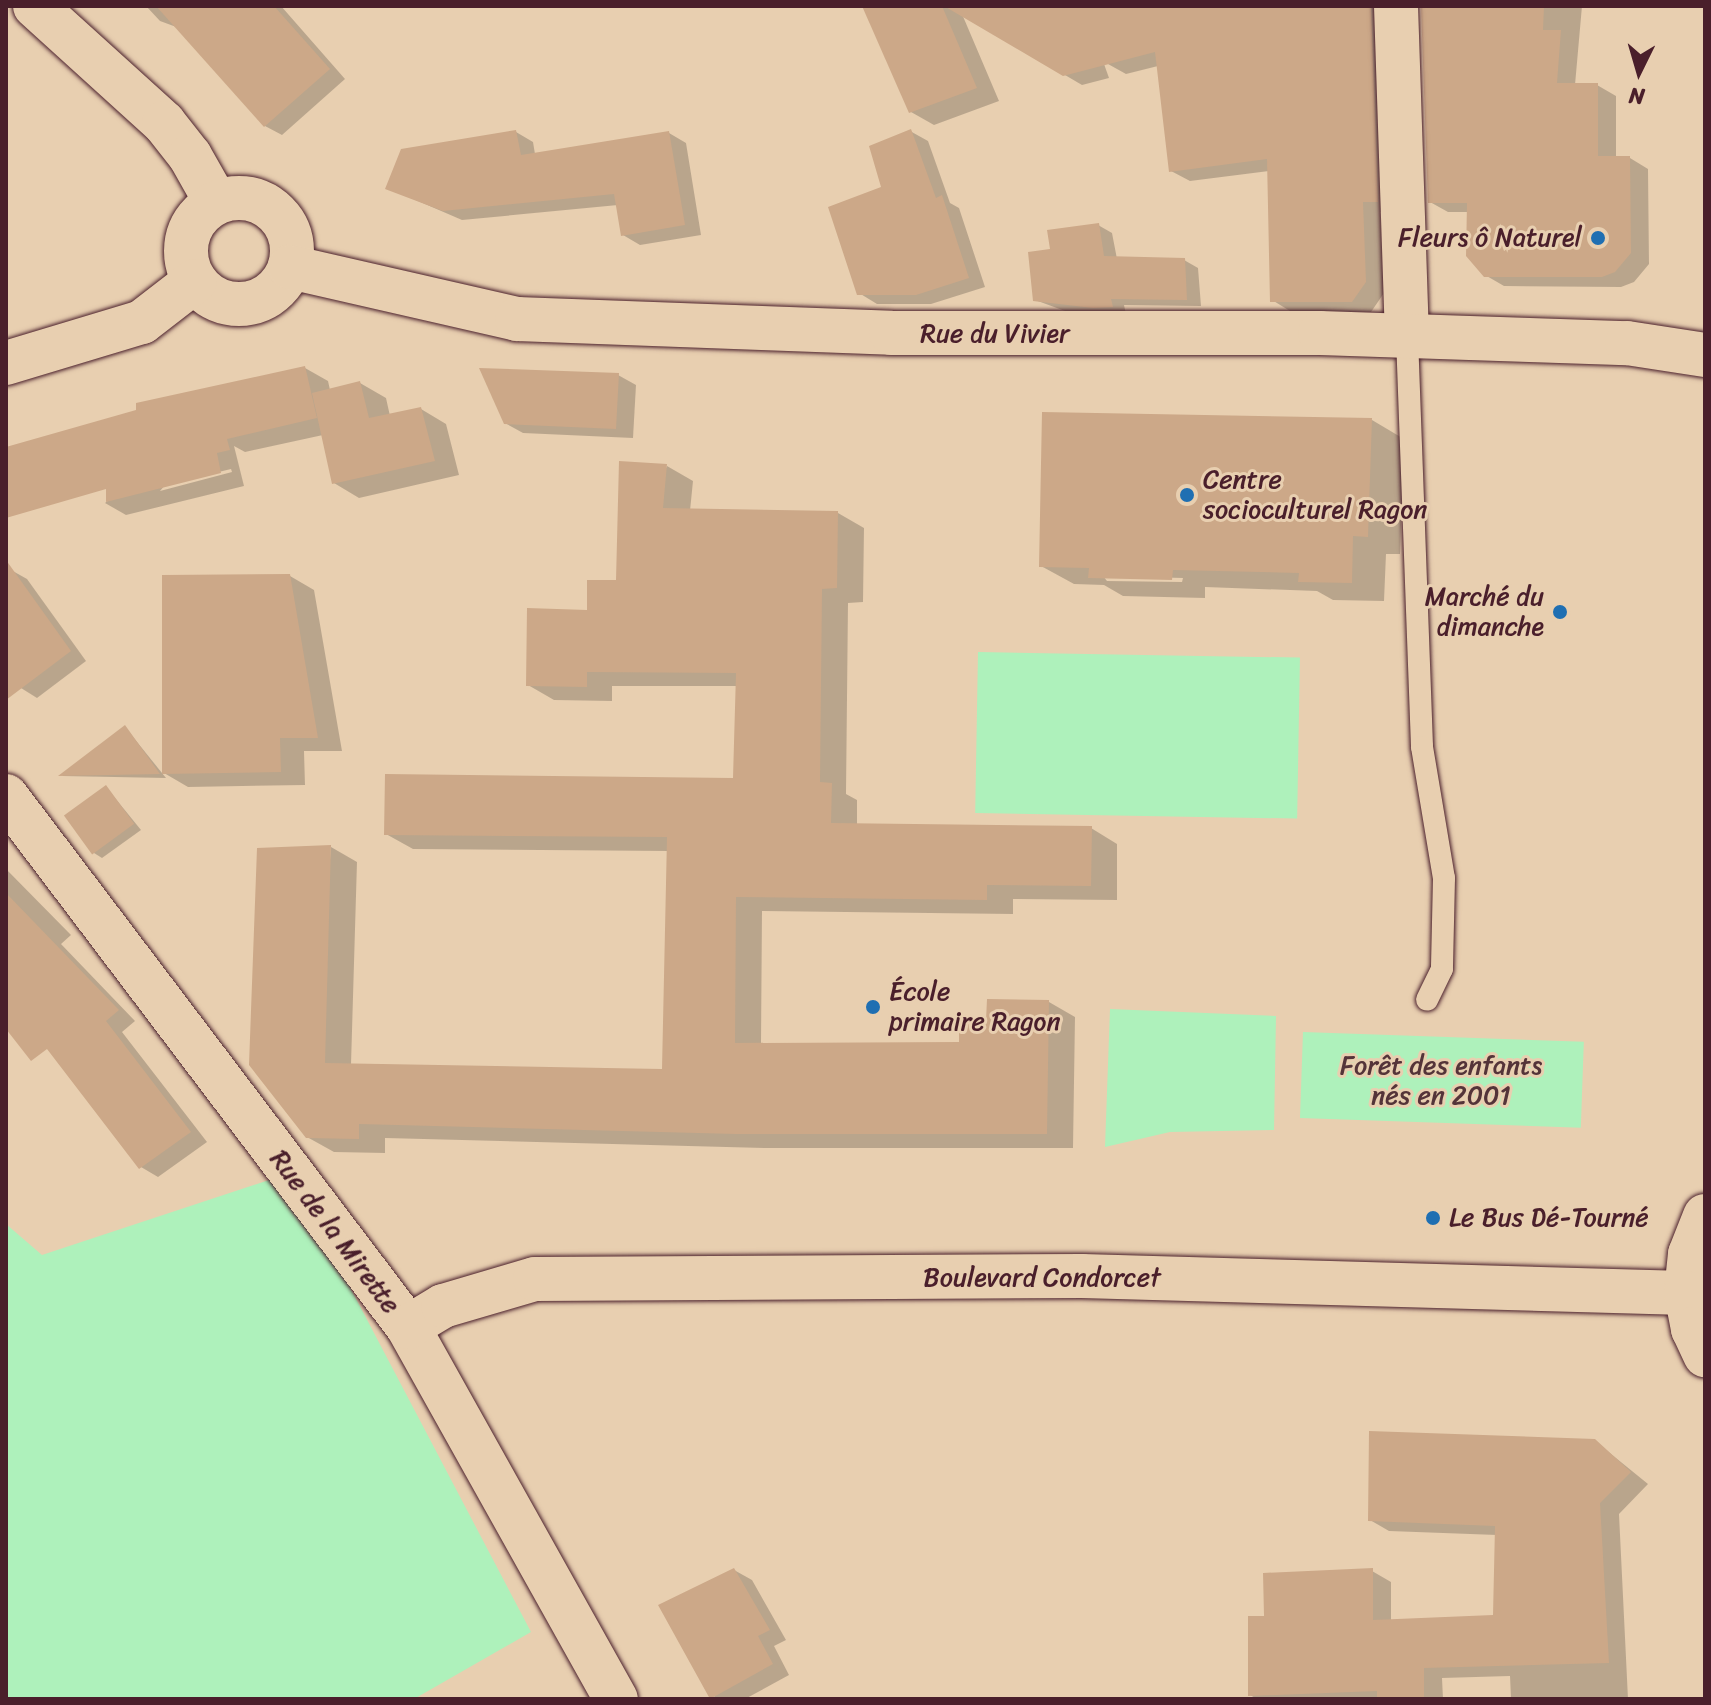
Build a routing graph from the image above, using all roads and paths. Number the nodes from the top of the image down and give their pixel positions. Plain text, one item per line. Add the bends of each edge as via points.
1 (35, 6) edge
2 (1396, 6) edge
3 (216, 202) junction
4 (290, 267) junction
5 (195, 281) junction
6 (1407, 337) junction
7 (1705, 355) edge
8 (6, 363) edge
9 (6, 796) edge
10 (1427, 1000) dead end
11 (1705, 1216) edge
12 (1686, 1293) junction
13 (408, 1327) junction
14 (1705, 1355) edge
15 (616, 1699) edge

1 - 3 street via 164,123
2 - 6 street
3 - 4 street via 250,198 267,205 290,232
3 - 5 street via 201,213 188,237 187,265
4 - 5 street via 271,294 239,305 207,294
4 - 6 street, Rue du Vivier via 517,319 905,334
5 - 8 street via 142,322
6 - 7 street, Rue du Vivier via 1627,343
6 - 10 lane via 1422,747 1444,878 1442,969
9 - 13 street, Rue de la Mirette
11 - 12 street via 1690,1254
12 - 13 street, Boulevard Condorcet via 1082,1276 535,1279 443,1306
12 - 14 street
13 - 15 street, Rue de la Mirette

